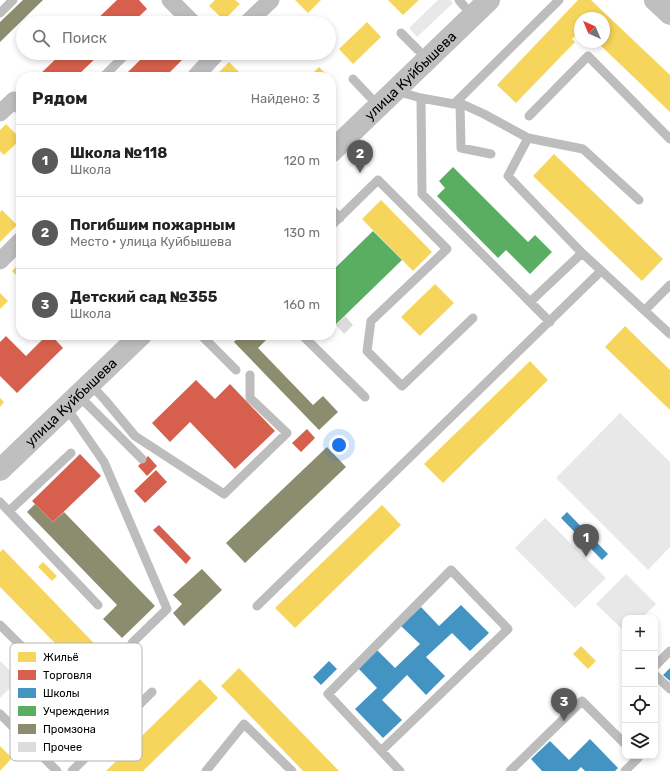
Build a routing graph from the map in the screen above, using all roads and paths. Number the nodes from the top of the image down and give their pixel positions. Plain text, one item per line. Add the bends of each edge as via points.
1 (14, 0) edge
2 (170, 0) edge
3 (271, 0) edge
4 (489, 0) edge
5 (559, 0) edge
6 (655, 0) edge
7 (464, 2) edge
8 (0, 13) edge
9 (670, 14) edge
10 (185, 16) edge
11 (254, 16) edge
12 (401, 33) dead end
13 (418, 50) junction
14 (120, 60) edge
15 (211, 60) edge
16 (108, 72) edge
17 (200, 72) edge
18 (353, 79) dead end
19 (395, 90) junction
20 (370, 97) junction
21 (421, 98) junction
22 (16, 104) edge
23 (457, 104) junction
24 (0, 112) edge
25 (529, 116) dead end
26 (336, 130) edge
27 (528, 138) junction
28 (670, 139) edge
29 (336, 147) edge
30 (491, 154) dead end
31 (639, 200) dead end
32 (336, 214) edge
33 (340, 218) junction
34 (336, 222) edge
35 (16, 245) edge
36 (582, 253) junction
37 (0, 261) edge
38 (601, 271) junction
39 (670, 285) edge
40 (530, 302) junction
41 (646, 310) junction
42 (473, 318) dead end
43 (550, 322) junction
44 (670, 334) edge
45 (119, 340) edge
46 (136, 340) edge
47 (206, 340) edge
48 (307, 340) edge
49 (236, 370) dead end
50 (250, 375) dead end
51 (78, 395) junction
52 (365, 397) dead end
53 (0, 453) edge
54 (71, 453) dead end
55 (142, 459) dead end
56 (0, 470) edge
57 (0, 502) edge
58 (9, 511) junction
59 (98, 605) dead end
60 (257, 606) dead end
61 (0, 624) edge
62 (19, 643) edge
63 (132, 643) dead end
64 (670, 651) edge
65 (658, 663) edge
66 (658, 677) edge
67 (670, 689) edge
68 (152, 692) dead end
69 (142, 702) edge
70 (0, 714) edge
71 (10, 724) edge
72 (622, 741) edge
73 (381, 751) junction
74 (637, 759) edge
75 (47, 761) edge
76 (82, 761) edge
77 (57, 771) edge
78 (72, 771) edge
79 (206, 771) edge
80 (292, 771) edge
81 (400, 771) edge
82 (510, 771) edge
83 (625, 771) edge

1 - 8 lane
2 - 10 street
3 - 11 street
4 - 19 main road, улица Куйбышева
5 - 23 lane
6 - 9 main road
7 - 13 main road, улица Куйбышева
12 - 13 lane
13 - 20 main road, улица Куйбышева
14 - 16 lane
15 - 17 street
18 - 20 lane
19 - 21 lane
19 - 29 main road, улица Куйбышева
20 - 26 main road, улица Куйбышева
21 - 23 lane
21 - 40 lane via 422,194
22 - 24 street
23 - 27 lane via 484,114
23 - 30 lane via 462,148
25 - 28 lane via 588,56
27 - 31 lane via 583,149
27 - 36 lane via 508,176
32 - 33 lane
33 - 34 lane
33 - 42 lane via 378,180 447,249 371,322 367,351 402,386
35 - 37 street
36 - 38 lane
36 - 40 lane
38 - 41 lane
38 - 43 lane
39 - 41 lane
40 - 43 lane
41 - 44 lane
43 - 60 lane
45 - 53 main road, улица Куйбышева
46 - 51 main road, улица Куйбышева
47 - 49 lane
48 - 52 lane
50 - 51 lane via 250,398 287,433 224,494 135,436 105,400
51 - 55 lane
51 - 56 main road, улица Куйбышева
51 - 63 lane via 167,608
54 - 58 lane
57 - 58 lane
58 - 59 lane
61 - 62 lane
64 - 65 lane
66 - 67 lane
68 - 69 lane
70 - 71 lane
72 - 82 lane via 582,701
73 - 73 lane via 508,629 451,570 328,694
73 - 81 lane
74 - 83 lane
75 - 77 lane
76 - 78 lane
79 - 80 lane via 244,724

